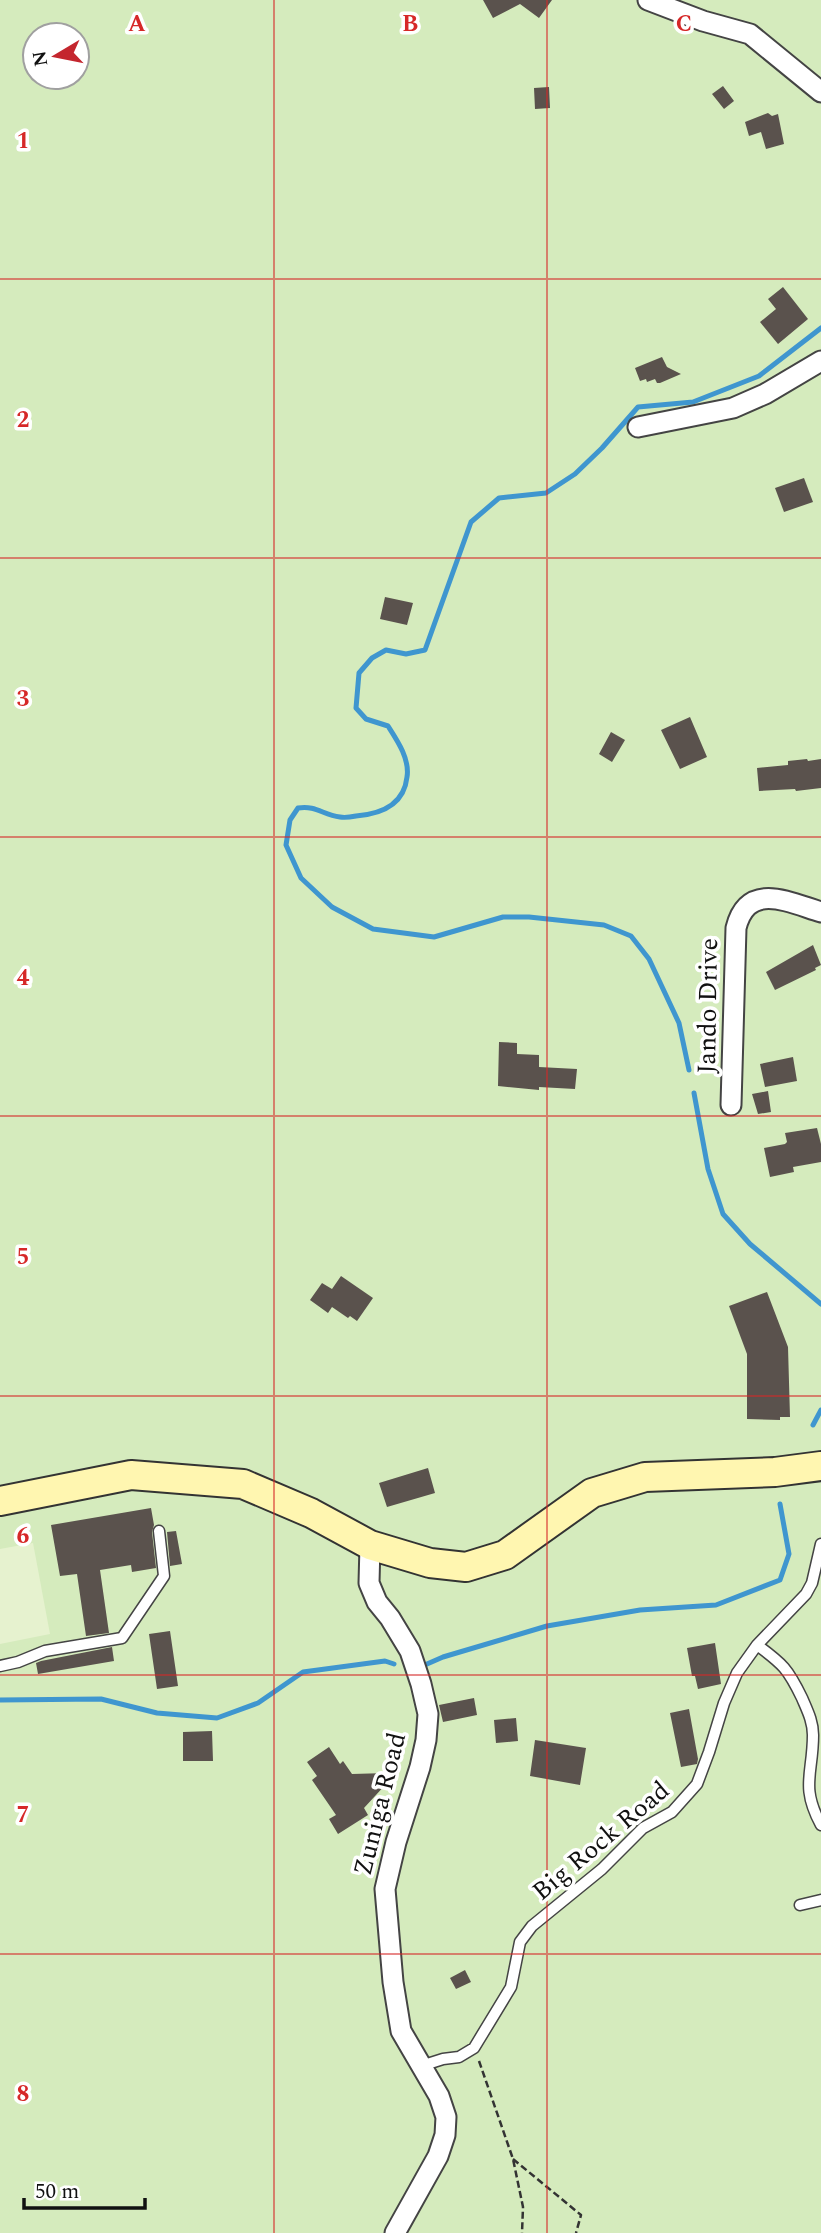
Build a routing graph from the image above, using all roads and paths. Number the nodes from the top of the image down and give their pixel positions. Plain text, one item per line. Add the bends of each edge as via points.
1 (648, 0) edge
2 (821, 92) edge
3 (821, 361) edge
4 (638, 427) dead end
5 (821, 912) edge
6 (731, 1105) dead end
7 (821, 1466) edge
8 (0, 1501) edge
9 (159, 1531) dead end
10 (821, 1544) edge
11 (370, 1545) junction
12 (757, 1645) junction
13 (0, 1666) edge
14 (821, 1825) edge
15 (821, 1900) edge
16 (800, 1905) dead end
17 (474, 2048) junction
18 (421, 2066) junction
19 (513, 2160) junction
20 (395, 2233) edge
21 (522, 2233) edge
22 (576, 2233) edge

1 - 2 street via 750,34
3 - 4 street via 733,408
5 - 6 street, Jando Drive via 767,898 750,903 739,917
7 - 11 main road via 645,1477 593,1493 505,1555 466,1567 430,1563
8 - 11 main road via 131,1475 243,1484
9 - 13 lane via 164,1576 122,1638 45,1651
10 - 12 lane, Big Rock Road via 806,1594
11 - 18 street, Zuniga Road via 369,1583 376,1602 410,1651 428,1714 420,1767 384,1889 401,2031
12 - 14 lane via 792,1676 809,1713 813,1733 808,1795
12 - 17 lane, Big Rock Road via 737,1673 724,1703 697,1784 672,1812 643,1828 602,1869 532,1926 520,1942 511,1987
15 - 16 lane
17 - 18 lane
17 - 19 path
18 - 20 street, Zuniga Road via 442,2104 445,2135
19 - 21 path via 523,2207
19 - 22 path via 581,2215

